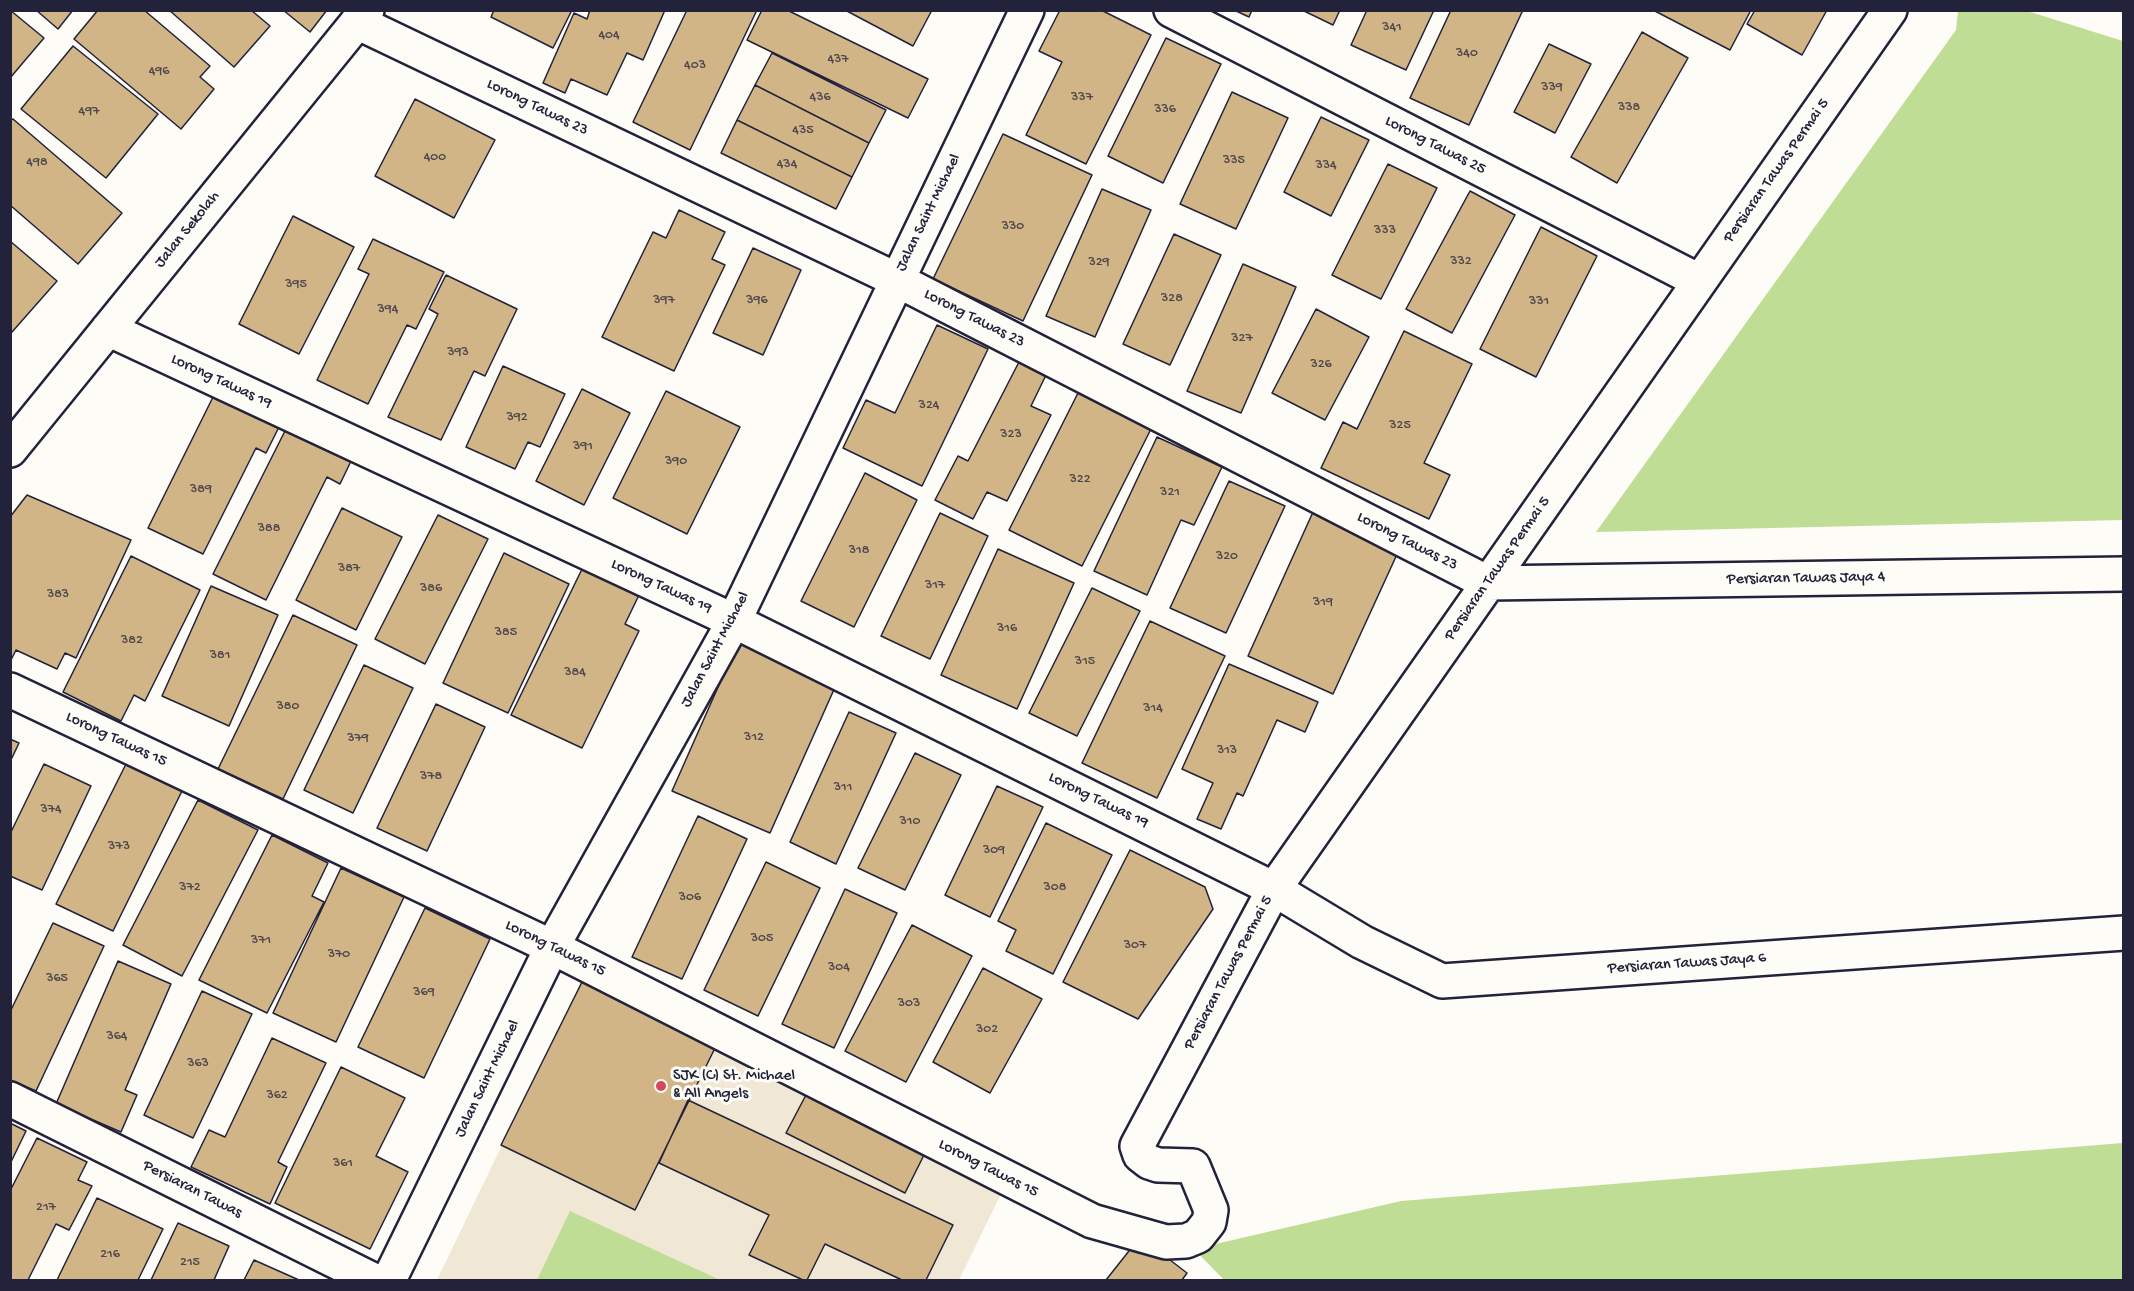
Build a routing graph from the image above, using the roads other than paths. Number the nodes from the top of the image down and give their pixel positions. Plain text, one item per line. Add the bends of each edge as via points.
1 (1027, 10) edge
2 (1171, 10) edge
3 (1890, 10) edge
4 (362, 16) edge
5 (897, 280) junction
6 (1699, 281) junction
7 (108, 329) junction
8 (10, 450) edge
9 (2124, 574) edge
10 (1488, 583) junction
11 (734, 621) junction
12 (10, 690) edge
13 (1274, 889) junction
14 (2124, 933) edge
15 (552, 947) junction
16 (10, 1099) edge
17 (1137, 1146) joint
18 (373, 1281) edge
19 (389, 1281) edge

1 - 5 street, Jalan Saint Michael
2 - 6 street, Lorong Tawas 25
3 - 6 street, Persiaran Tawas Permai 5
4 - 5 street, Lorong Tawas 23
4 - 7 street, Jalan Sekolah
5 - 10 street, Lorong Tawas 23
5 - 11 street, Jalan Saint Michael
6 - 10 street, Persiaran Tawas Permai 5
7 - 8 street, Jalan Sekolah
7 - 11 street, Lorong Tawas 19
9 - 10 street, Persiaran Tawas Jaya 4
10 - 13 street, Persiaran Tawas Permai 5
11 - 13 street, Lorong Tawas 19
11 - 15 street, Jalan Saint Michael
12 - 15 street, Lorong Tawas 15
13 - 14 street, Persiaran Tawas Jaya 6 via 1362,942 1442,981
13 - 17 street, Persiaran Tawas Permai 5
15 - 17 street, Lorong Tawas 15 via 1092,1221 1166,1242 1198,1236 1209,1222 1211,1210 1193,1166 1149,1162
15 - 19 street, Jalan Saint Michael
16 - 18 street, Persiaran Tawas

